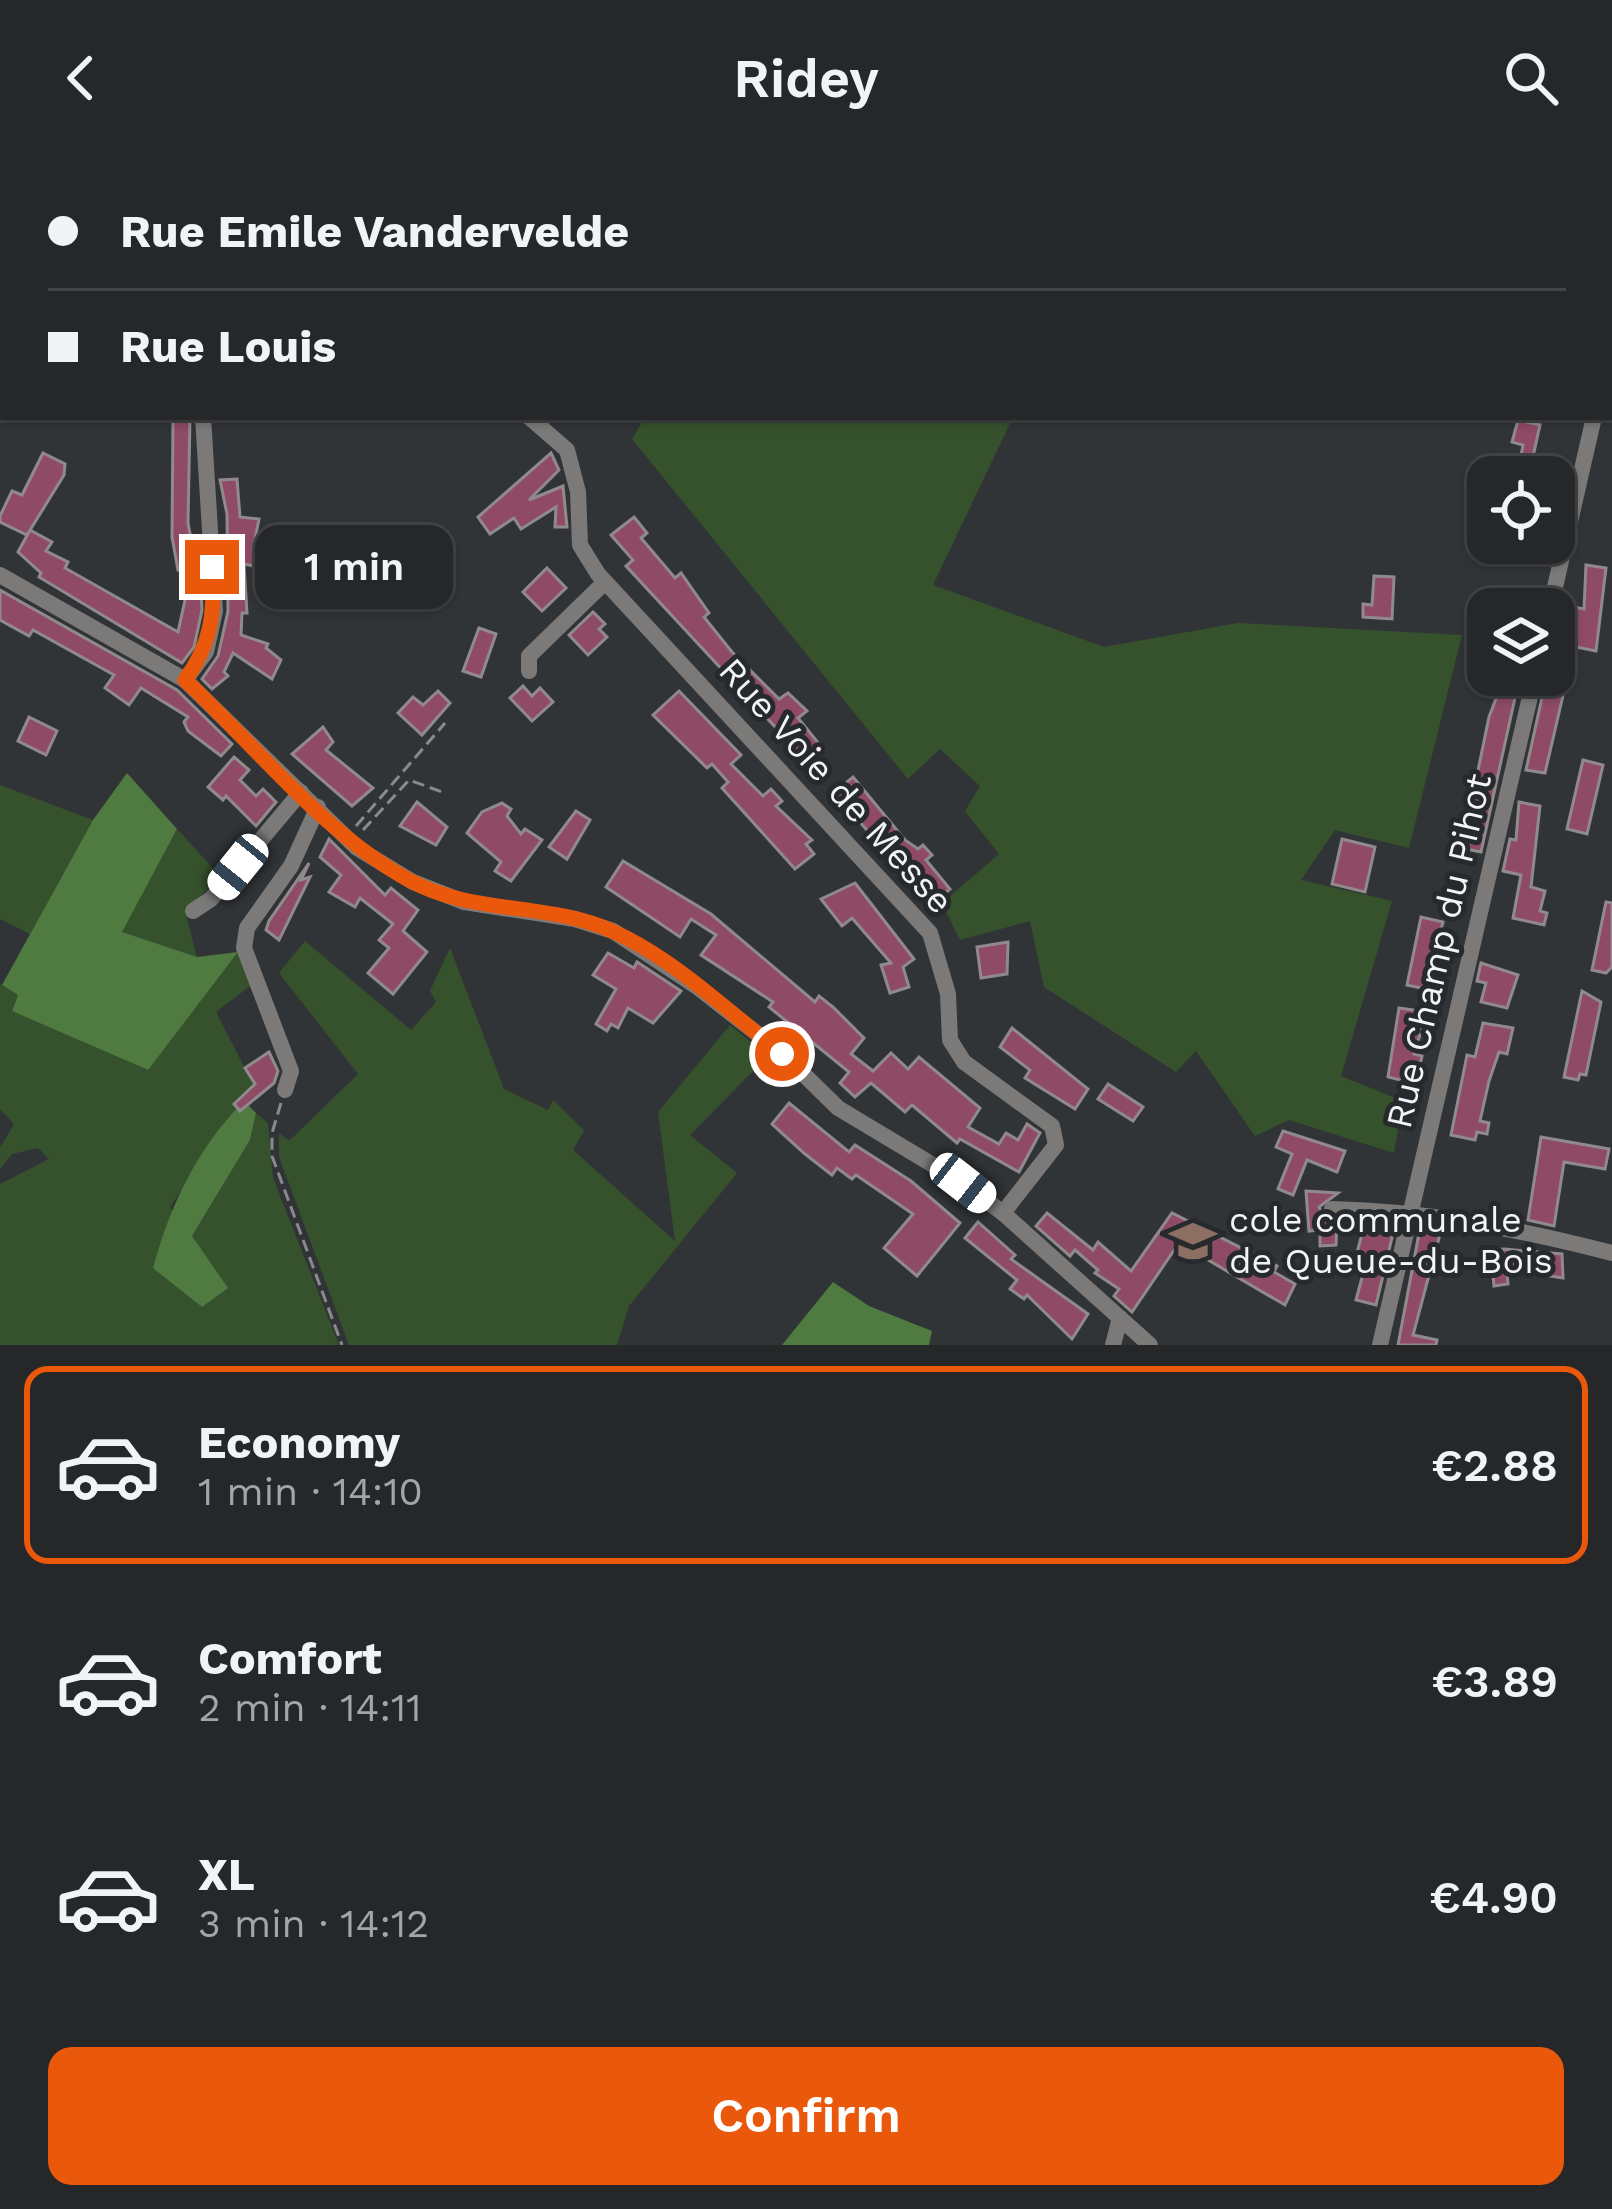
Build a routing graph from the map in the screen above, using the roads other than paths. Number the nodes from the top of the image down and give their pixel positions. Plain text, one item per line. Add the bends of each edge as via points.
1 (203, 420) edge
2 (533, 420) edge
3 (1593, 420) edge
4 (0, 575) edge
5 (605, 582) junction
6 (1555, 588) edge
7 (530, 671) dead end
8 (185, 680) junction
9 (1530, 696) edge
10 (301, 791) junction
11 (318, 807) junction
12 (193, 911) dead end
13 (285, 1090) road end
14 (1332, 1209) dead end
15 (1414, 1210) junction
16 (1003, 1213) junction
17 (1612, 1253) edge
18 (1120, 1318) junction
19 (1113, 1345) edge
20 (1150, 1345) edge
21 (1380, 1345) edge

1 - 8 street via 215,610 206,652
2 - 5 street, Rue Voie de Messe via 567,449 580,545
3 - 6 street
4 - 8 street
5 - 7 street via 530,656
5 - 16 street, Rue Voie de Messe via 930,933 948,994 950,1040 964,1063 1052,1126 1056,1145
8 - 10 street
9 - 15 street, Rue Champ du Pihot
10 - 11 street
10 - 12 street via 212,899
11 - 13 street via 291,866 247,928 244,948 290,1071
11 - 16 street via 349,840 413,883 464,902 613,931 713,999 838,1108
14 - 15 street
15 - 17 street
15 - 21 street, Rue Champ du Pihot
16 - 18 street
18 - 19 street
18 - 20 street

